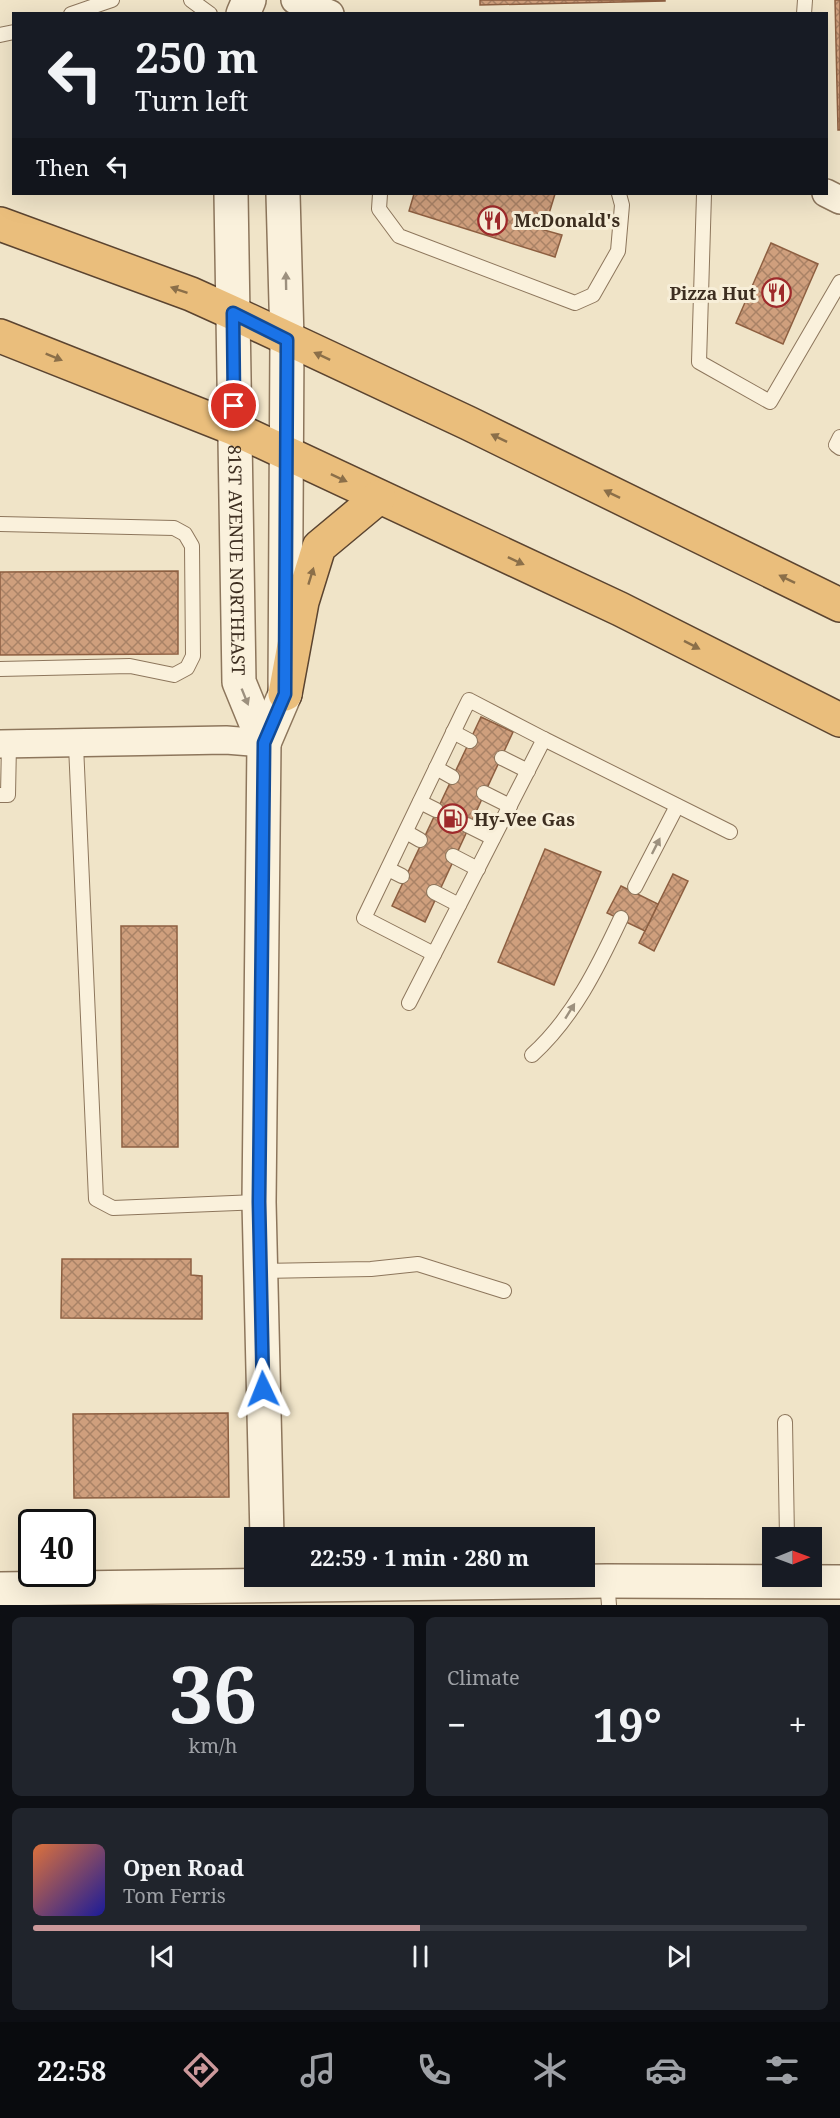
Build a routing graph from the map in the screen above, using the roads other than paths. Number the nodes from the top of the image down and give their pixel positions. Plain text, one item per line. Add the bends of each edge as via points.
1 (112, 0) edge
2 (191, 0) edge
3 (295, 0) edge
4 (77, 12) edge
5 (207, 12) edge
6 (325, 12) edge
7 (231, 195) edge
8 (283, 195) edge
9 (380, 195) edge
10 (619, 195) edge
11 (704, 195) edge
12 (0, 224) edge
13 (840, 282) edge
14 (233, 313) junction
15 (0, 336) edge
16 (287, 340) junction
17 (235, 429) junction
18 (840, 437) edge
19 (840, 448) edge
20 (286, 453) junction
21 (379, 496) junction
22 (0, 524) edge
23 (840, 605) edge
24 (0, 669) edge
25 (285, 694) junction
26 (840, 720) edge
27 (453, 732) junction
28 (544, 739) junction
29 (470, 741) dead end
30 (264, 743) junction
31 (4, 744) edge
32 (76, 745) junction
33 (502, 758) dead end
34 (436, 768) junction
35 (528, 771) junction
36 (452, 777) dead end
37 (484, 793) dead end
38 (0, 795) edge
39 (420, 802) junction
40 (510, 806) junction
41 (677, 806) junction
42 (436, 810) dead end
43 (467, 825) dead end
44 (406, 832) junction
45 (730, 832) dead end
46 (493, 838) junction
47 (420, 840) dead end
48 (453, 856) dead end
49 (388, 868) junction
50 (478, 869) junction
51 (402, 876) dead end
52 (635, 887) dead end
53 (434, 892) dead end
54 (459, 904) junction
55 (621, 918) dead end
56 (434, 954) junction
57 (409, 1004) dead end
58 (532, 1055) dead end
59 (259, 1202) junction
60 (259, 1271) junction
61 (504, 1291) dead end
62 (785, 1422) dead end
63 (267, 1527) edge
64 (787, 1527) edge
65 (822, 1581) edge
66 (762, 1582) edge
67 (840, 1582) edge
68 (0, 1589) edge
69 (268, 1589) edge
70 (608, 1593) edge

1 - 4 lane
2 - 5 lane
3 - 6 street
7 - 14 street, 81ST AVENUE NORTHEAST
16 -> 8 street, 81ST AVENUE NORTHEAST
9 - 10 lane via 379,209 399,236 575,303 593,295 618,251
11 - 13 lane via 699,362 770,402
14 -> 12 highway
14 - 16 highway
14 - 17 street, 81ST AVENUE NORTHEAST
15 -> 17 highway
16 - 20 street, 81ST AVENUE NORTHEAST
23 -> 16 highway via 468,423
17 - 20 highway
17 -> 30 street, 81ST AVENUE NORTHEAST via 239,682
18 - 19 lane via 836,445
20 -> 21 highway
20 - 25 street, 81ST AVENUE NORTHEAST
25 -> 21 highway via 302,602 320,547
21 -> 26 highway via 620,609
22 - 24 lane via 174,528 185,534 192,546 193,634 193,656 187,668 174,675 130,666
25 - 30 street, 81ST AVENUE NORTHEAST
27 - 28 lane via 469,700
27 - 29 lane
27 - 34 lane
28 - 35 lane
28 - 41 lane
30 - 32 street via 226,740
30 - 59 street, 81ST AVENUE NORTHEAST
31 - 32 street
31 - 38 lane via 8,795
32 - 59 lane via 96,1199 113,1208
33 - 35 lane
34 - 36 lane
34 - 39 lane
35 - 40 lane
37 - 40 lane
39 - 42 lane
39 - 44 lane
40 - 46 lane
41 - 45 lane
52 -> 41 lane
43 - 46 lane
44 - 47 lane
44 - 49 lane
46 - 50 lane
48 - 50 lane
49 - 51 lane
49 - 56 lane via 364,918
50 - 54 lane
53 - 54 lane
54 - 56 lane
58 -> 55 lane via 555,1035 599,964
56 - 57 lane
59 - 60 street, 81ST AVENUE NORTHEAST
60 - 61 lane via 418,1264
60 - 63 street, 81ST AVENUE NORTHEAST
62 - 64 lane
65 - 67 street
66 - 70 street
68 - 69 street
69 - 70 street

